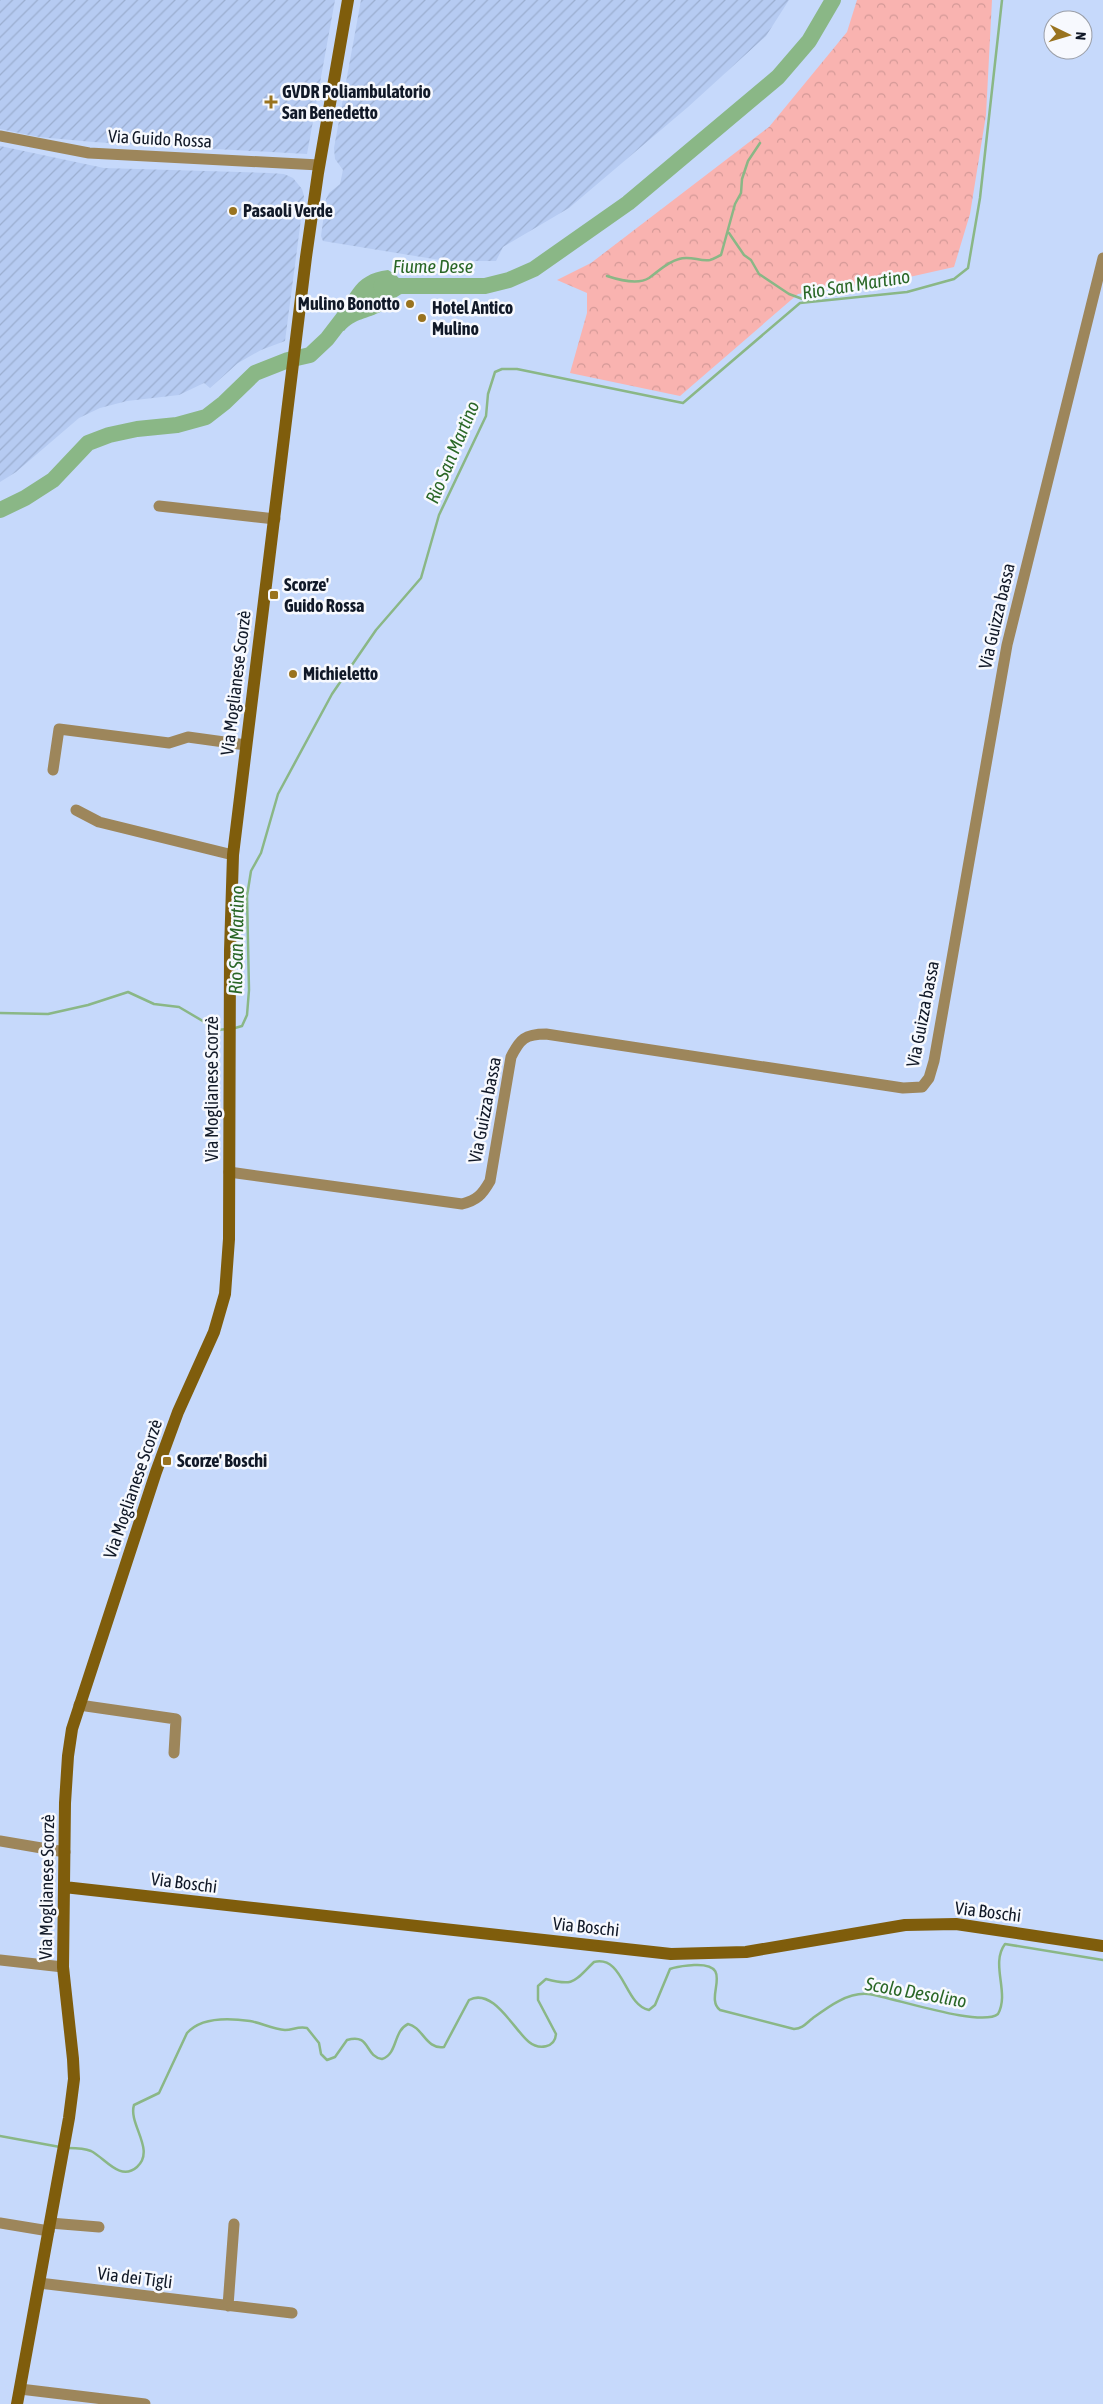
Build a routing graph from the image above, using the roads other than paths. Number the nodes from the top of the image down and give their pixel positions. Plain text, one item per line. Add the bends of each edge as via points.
1 (348, 0) edge
2 (0, 136) edge
3 (319, 166) junction
4 (1103, 258) edge
5 (159, 506) dead end
6 (275, 519) junction
7 (246, 745) junction
8 (53, 770) dead end
9 (76, 810) dead end
10 (233, 855) junction
11 (229, 1172) junction
12 (79, 1705) junction
13 (174, 1753) dead end
14 (0, 1841) edge
15 (65, 1852) junction
16 (64, 1887) junction
17 (1103, 1946) edge
18 (0, 1960) edge
19 (64, 1967) junction
20 (0, 2223) edge
21 (234, 2224) dead end
22 (49, 2227) junction
23 (99, 2227) dead end
24 (39, 2284) junction
25 (228, 2306) junction
26 (292, 2313) dead end
27 (20, 2389) junction
28 (18, 2404) edge
29 (145, 2404) edge

1 - 3 main road, Via Moglianese Scorzè
2 - 3 street, Via Guido Rossa via 89,153
3 - 6 main road, Via Moglianese Scorzè
4 - 11 street, Via Guizza bassa via 1007,645 934,1061 929,1078 922,1087 903,1088 531,1034 518,1043 512,1057 490,1181 474,1201 462,1204
5 - 6 street
6 - 7 main road, Via Moglianese Scorzè
7 - 8 street via 188,736 169,743 59,729
7 - 10 main road, Via Moglianese Scorzè
9 - 10 street via 99,822
10 - 11 main road, Via Moglianese Scorzè
11 - 12 main road, Via Moglianese Scorzè via 228,1271 220,1313 156,1472
12 - 13 street via 176,1719
12 - 15 main road, Via Moglianese Scorzè via 68,1756
14 - 15 street
15 - 16 main road, Via Moglianese Scorzè
16 - 17 main road, Via Boschi via 671,1954 746,1952 905,1925 930,1924 956,1924
16 - 19 main road, Via Moglianese Scorzè
18 - 19 street
19 - 22 main road, Via Moglianese Scorzè via 74,2073
20 - 22 street
21 - 25 street
22 - 23 street
22 - 24 main road, Via Moglianese Scorzè
24 - 25 street, Via dei Tigli
24 - 27 main road, Via Moglianese Scorzè
25 - 26 street, Via dei Tigli
27 - 28 main road, Via Moglianese Scorzè
27 - 29 street

